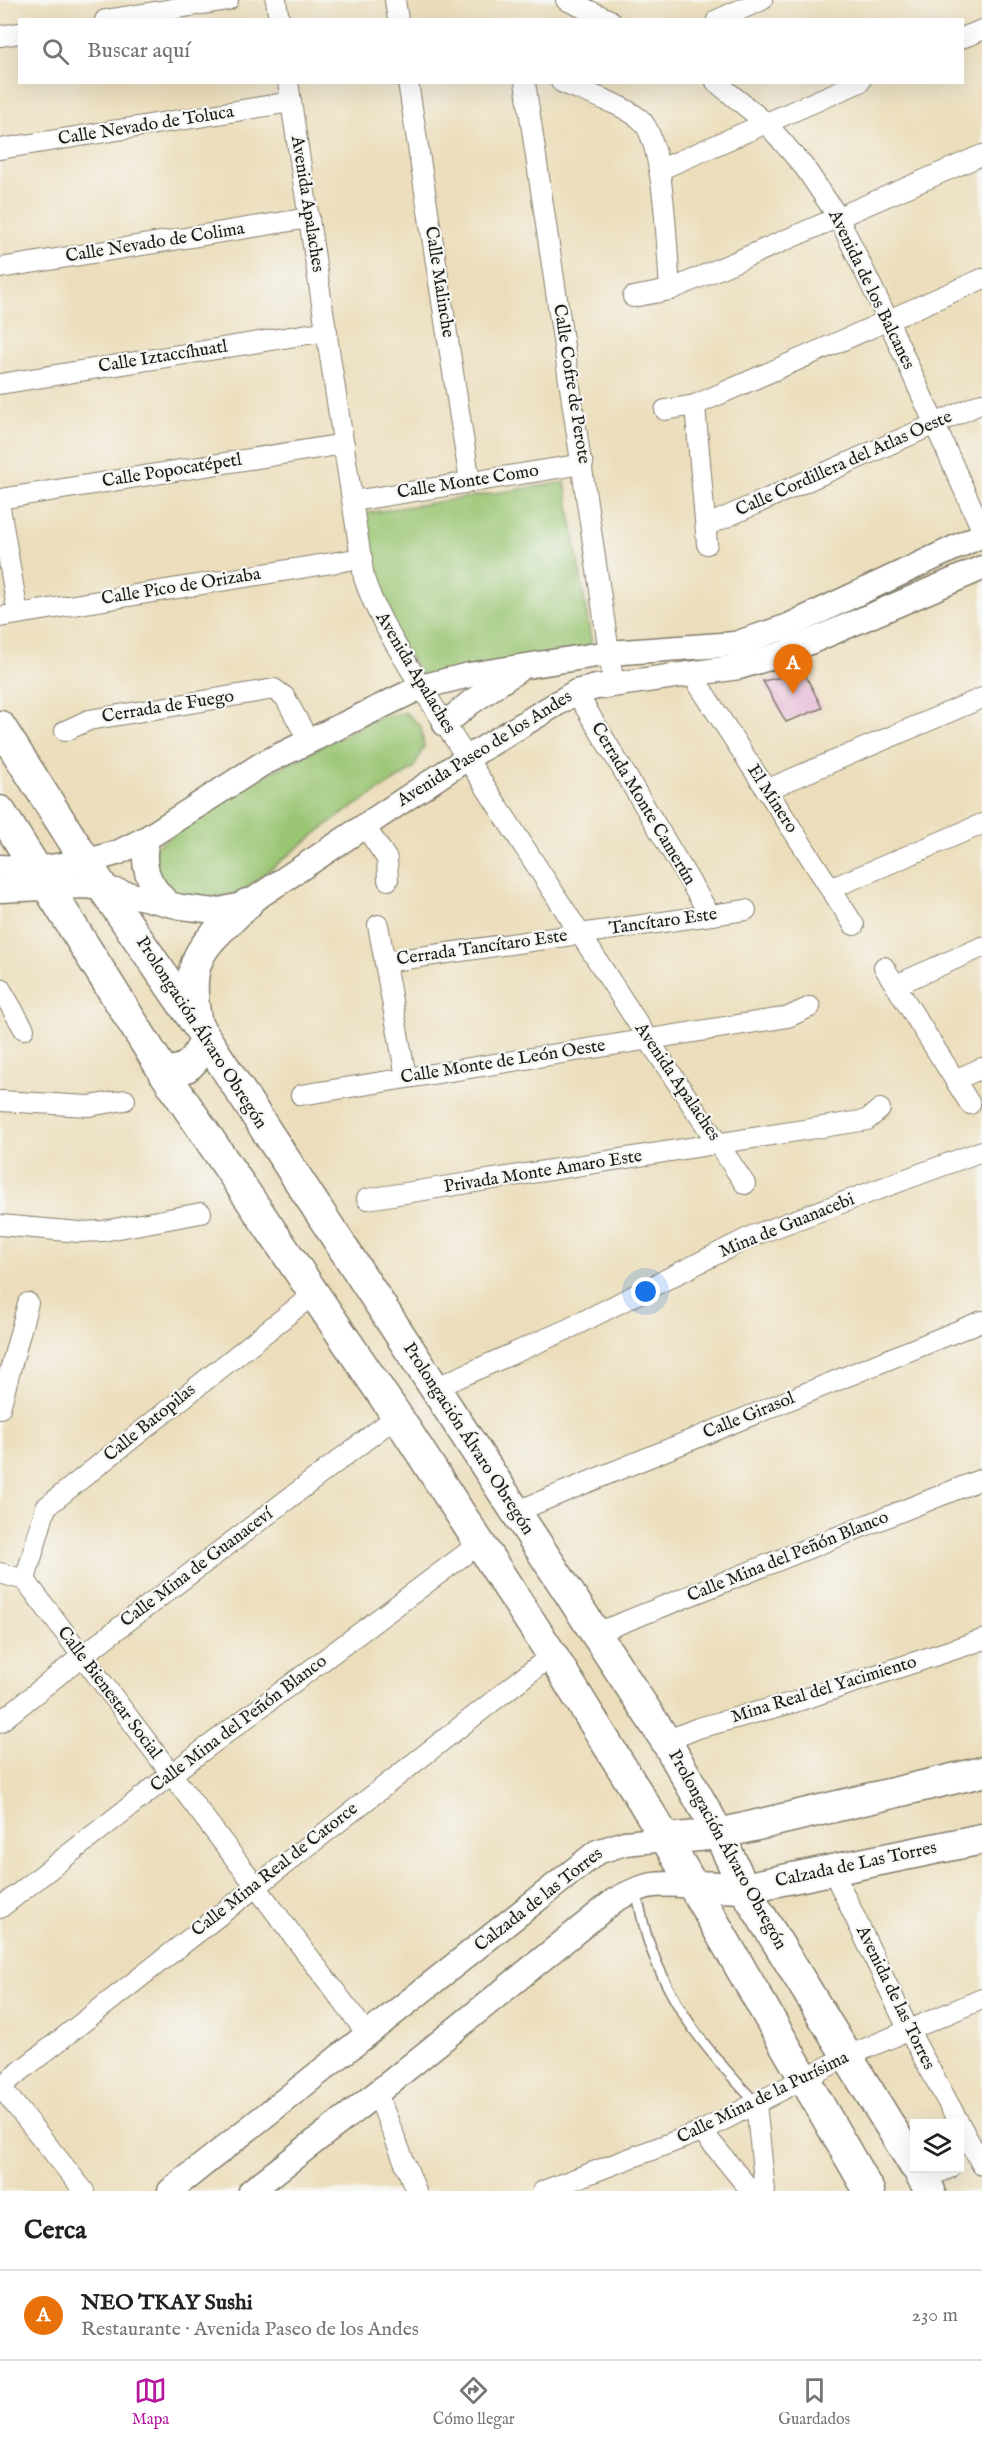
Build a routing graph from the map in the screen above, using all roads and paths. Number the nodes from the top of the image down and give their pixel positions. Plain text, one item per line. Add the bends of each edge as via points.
1 (228, 0) edge
2 (276, 0) edge
3 (395, 0) edge
4 (566, 0) edge
5 (762, 0) edge
6 (117, 18) edge
7 (279, 18) edge
8 (398, 18) edge
9 (606, 18) edge
10 (722, 18) edge
11 (982, 30) edge
12 (18, 33) edge
13 (0, 36) edge
14 (964, 38) edge
15 (288, 84) edge
16 (408, 84) edge
17 (525, 84) edge
18 (566, 84) edge
19 (718, 84) edge
20 (855, 84) edge
21 (291, 102) junction
22 (766, 123) junction
23 (0, 149) edge
24 (982, 155) edge
25 (659, 170) junction
26 (838, 217) junction
27 (309, 218) junction
28 (0, 268) edge
29 (982, 279) edge
30 (670, 290) junction
31 (633, 297) dead end
32 (888, 320) junction
33 (327, 331) junction
34 (0, 384) edge
35 (982, 403) edge
36 (695, 405) junction
37 (665, 410) dead end
38 (934, 424) junction
39 (344, 444) junction
40 (582, 464) junction
41 (470, 482) junction
42 (0, 499) edge
43 (353, 501) junction
44 (0, 507) edge
45 (982, 530) edge
46 (982, 535) edge
47 (362, 558) junction
48 (982, 568) edge
49 (9, 616) edge
50 (609, 653) junction
51 (523, 666) junction
52 (691, 673) junction
53 (614, 686) junction
54 (421, 687) junction
55 (576, 692) junction
56 (982, 698) edge
57 (445, 724) junction
58 (0, 726) edge
59 (65, 731) dead end
60 (308, 740) junction
61 (467, 758) junction
62 (766, 790) junction
63 (0, 811) edge
64 (982, 824) edge
65 (364, 825) junction
66 (147, 838) junction
67 (87, 861) junction
68 (0, 867) edge
69 (43, 878) junction
70 (388, 880) dead end
71 (104, 888) junction
72 (830, 889) junction
73 (0, 891) edge
74 (167, 902) junction
75 (247, 904) junction
76 (746, 910) dead end
77 (710, 915) junction
78 (378, 925) dead end
79 (854, 925) dead end
80 (579, 933) junction
81 (982, 947) edge
82 (385, 962) junction
83 (884, 967) dead end
84 (896, 985) junction
85 (0, 988) edge
86 (810, 1007) dead end
87 (24, 1029) dead end
88 (201, 1032) junction
89 (648, 1039) junction
90 (982, 1068) edge
91 (163, 1071) junction
92 (406, 1077) junction
93 (955, 1080) junction
94 (301, 1095) dead end
95 (125, 1100) dead end
96 (0, 1101) edge
97 (970, 1104) dead end
98 (880, 1109) dead end
99 (720, 1144) junction
100 (981, 1154) edge
101 (745, 1184) dead end
102 (367, 1199) dead end
103 (201, 1213) dead end
104 (0, 1225) edge
105 (315, 1293) junction
106 (28, 1303) dead end
107 (982, 1321) edge
108 (435, 1388) junction
109 (0, 1408) edge
110 (397, 1416) junction
111 (982, 1479) edge
112 (449, 1496) junction
113 (511, 1505) junction
114 (480, 1543) junction
115 (0, 1573) edge
116 (25, 1580) junction
117 (594, 1634) junction
118 (982, 1640) edge
119 (552, 1655) junction
120 (82, 1656) junction
121 (0, 1722) edge
122 (666, 1742) junction
123 (982, 1772) edge
124 (171, 1775) junction
125 (718, 1834) junction
126 (666, 1839) junction
127 (982, 1839) edge
128 (833, 1871) junction
129 (255, 1886) junction
130 (693, 1886) junction
131 (744, 1888) junction
132 (636, 1889) junction
133 (0, 1908) edge
134 (982, 1999) edge
135 (909, 2031) junction
136 (368, 2035) junction
137 (848, 2056) junction
138 (804, 2079) junction
139 (0, 2086) edge
140 (377, 2093) junction
141 (756, 2103) junction
142 (702, 2131) junction
143 (981, 2160) edge
144 (964, 2164) edge
145 (927, 2174) edge
146 (84, 2191) edge
147 (170, 2191) edge
148 (251, 2191) edge
149 (417, 2191) edge
150 (543, 2191) edge
151 (751, 2191) edge
152 (765, 2191) edge
153 (870, 2191) edge

1 - 6 street
2 - 7 street
3 - 8 street
4 - 9 street
5 - 10 street
11 - 14 street
12 - 13 street
15 - 21 street, Avenida Apalaches
16 - 41 street, Calle Malinche
17 - 40 street, Calle Cofre de Perote
18 - 25 street via 642,121 652,139
19 - 22 street, Avenida de los Balcanes
20 - 22 street
21 - 23 street, Calle Nevado de Toluca
21 - 27 street, Avenida Apalaches
22 - 25 street
22 - 26 street, Avenida de los Balcanes via 805,168
24 - 26 street
25 - 30 street
26 - 30 street
26 - 32 street, Avenida de los Balcanes
27 - 28 street, Calle Nevado de Colima
27 - 33 street, Avenida Apalaches
29 - 32 street
30 - 31 street
32 - 36 street
32 - 38 street, Avenida de los Balcanes
33 - 34 street, Calle Iztaccíhuatl
33 - 39 street, Avenida Apalaches
35 - 38 street, Calle Cordillera del Atlas Oeste
36 - 37 street
36 - 38 street, Calle Cordillera del Atlas Oeste via 706,535
38 - 45 street, Avenida de los Balcanes
39 - 42 street, Calle Popocatépetl
39 - 43 street, Avenida Apalaches
40 - 41 street, Calle Monte Como
40 - 50 street, Calle Cofre de Perote
41 - 43 street, Calle Monte Como
43 - 47 street, Avenida Apalaches
44 - 49 street
46 - 50 street, Avenida Paseo de los Andes via 762,637 712,647
47 - 49 street, Calle Pico de Orizaba
47 - 54 street, Avenida Apalaches via 364,578 378,614
48 - 52 street, Avenida Paseo de los Andes via 782,654 739,667
50 - 51 street, Avenida Paseo de los Andes
50 - 53 street, Calle Cofre de Perote
51 - 54 street, Avenida Paseo de los Andes
51 - 57 street
52 - 53 street, Avenida Paseo de los Andes
52 - 62 street, El Minero
53 - 55 street, Avenida Paseo de los Andes
54 - 57 street, Avenida Apalaches
54 - 60 street, Avenida Paseo de los Andes
55 - 61 street, Avenida Paseo de los Andes
55 - 77 street, Cerrada Monte Camerún
56 - 62 street
57 - 61 street, Avenida Apalaches
58 - 67 main road, Prolongación Álvaro Obregón
59 - 60 street, Cerrada de Fuego via 89,720 274,689 285,697
60 - 66 street, Avenida Paseo de los Andes via 262,764
61 - 65 street, Avenida Paseo de los Andes
61 - 80 street, Avenida Apalaches
62 - 72 street, El Minero
63 - 69 main road
64 - 72 street
65 - 70 street via 387,859
65 - 75 street, Avenida Paseo de los Andes
66 - 67 street, Avenida Paseo de los Andes via 117,853
66 - 74 street via 144,866 148,880
67 - 69 street, Avenida Paseo de los Andes
67 - 71 main road, Prolongación Álvaro Obregón
68 - 69 street, Avenida Paseo de los Andes
69 - 71 street, Avenida Paseo de los Andes
69 - 73 street, Avenida Paseo de los Andes
69 - 91 main road
71 - 74 street, Avenida Paseo de los Andes
71 - 88 main road, Prolongación Álvaro Obregón
72 - 79 street, El Minero
74 - 75 street, Avenida Paseo de los Andes via 215,911
75 - 88 main road via 209,941 196,962 191,993
76 - 77 street, Tancítaro Este
77 - 80 street, Tancítaro Este
78 - 82 street
80 - 82 street, Cerrada Tancítaro Este
80 - 89 street, Avenida Apalaches
81 - 84 street
82 - 92 street
83 - 84 street
84 - 93 street
85 - 87 street
86 - 89 street, Calle Monte de León Oeste via 788,1017
88 - 91 main road via 193,1063 178,1071
88 - 108 main road, Prolongación Álvaro Obregón
89 - 92 street, Calle Monte de León Oeste
89 - 99 street, Avenida Apalaches
90 - 93 street
91 - 105 main road
92 - 94 street, Calle Monte de León Oeste
93 - 97 street
95 - 96 street via 89,1106
98 - 99 street, Privada Monte Amaro Este via 867,1119
99 - 101 street, Avenida Apalaches
99 - 102 street, Privada Monte Amaro Este
100 - 108 street, Mina de Guanacebi via 752,1236 568,1329
103 - 104 street via 103,1231
105 - 110 main road
105 - 116 street, Calle Batopilas via 46,1507
106 - 109 street
107 - 113 street, Calle Girasol
108 - 113 main road, Prolongación Álvaro Obregón
110 - 112 main road
110 - 120 street, Calle Mina de Guanaceví
111 - 117 street, Calle Mina del Peñón Blanco
112 - 113 main road via 451,1482 467,1476
112 - 114 main road
113 - 117 main road, Prolongación Álvaro Obregón
114 - 119 main road
114 - 124 street, Calle Mina del Peñón Blanco
115 - 116 street
116 - 120 street, Calle Bienestar Social
117 - 122 main road, Prolongación Álvaro Obregón
118 - 122 street, Mina Real del Yacimiento via 795,1702 698,1728
119 - 126 main road
119 - 129 street, Calle Mina Real de Catorce
120 - 121 street, Calle Mina de Guanaceví
120 - 124 street, Calle Bienestar Social
122 - 125 main road, Prolongación Álvaro Obregón
123 - 125 main road, Calzada de las Torres
124 - 129 street, Calle Bienestar Social
124 - 133 street, Calle Mina del Peñón Blanco
125 - 126 main road, Calzada de las Torres
125 - 131 main road, Prolongación Álvaro Obregón
126 - 130 main road
126 - 136 street, Calzada de las Torres via 625,1843 597,1852
127 - 128 main road, Calzada de Las Torres
128 - 131 main road, Calzada de Las Torres
128 - 135 street, Avenida de las Torres
129 - 136 street, Calle Bienestar Social
129 - 139 street, Calle Mina Real de Catorce
130 - 131 main road, Calzada de Las Torres
130 - 132 street via 656,1883
130 - 138 main road
131 - 137 main road, Prolongación Álvaro Obregón
132 - 140 street via 615,1900
132 - 141 lane via 647,1938 681,2013 701,2042
134 - 135 street, Calle Mina de la Purísima
135 - 137 street, Calle Mina de la Purísima
135 - 143 street, Avenida de las Torres
136 - 147 street, Calzada de las Torres
137 - 138 street, Calle Mina de la Purísima
137 - 145 main road, Prolongación Álvaro Obregón
138 - 141 street, Calle Mina de la Purísima
138 - 153 main road
139 - 146 street
140 - 148 street
140 - 149 street
141 - 142 street, Calle Mina de la Purísima
141 - 152 street
142 - 150 street, Calle Mina de la Purísima
142 - 151 street
143 - 144 street

